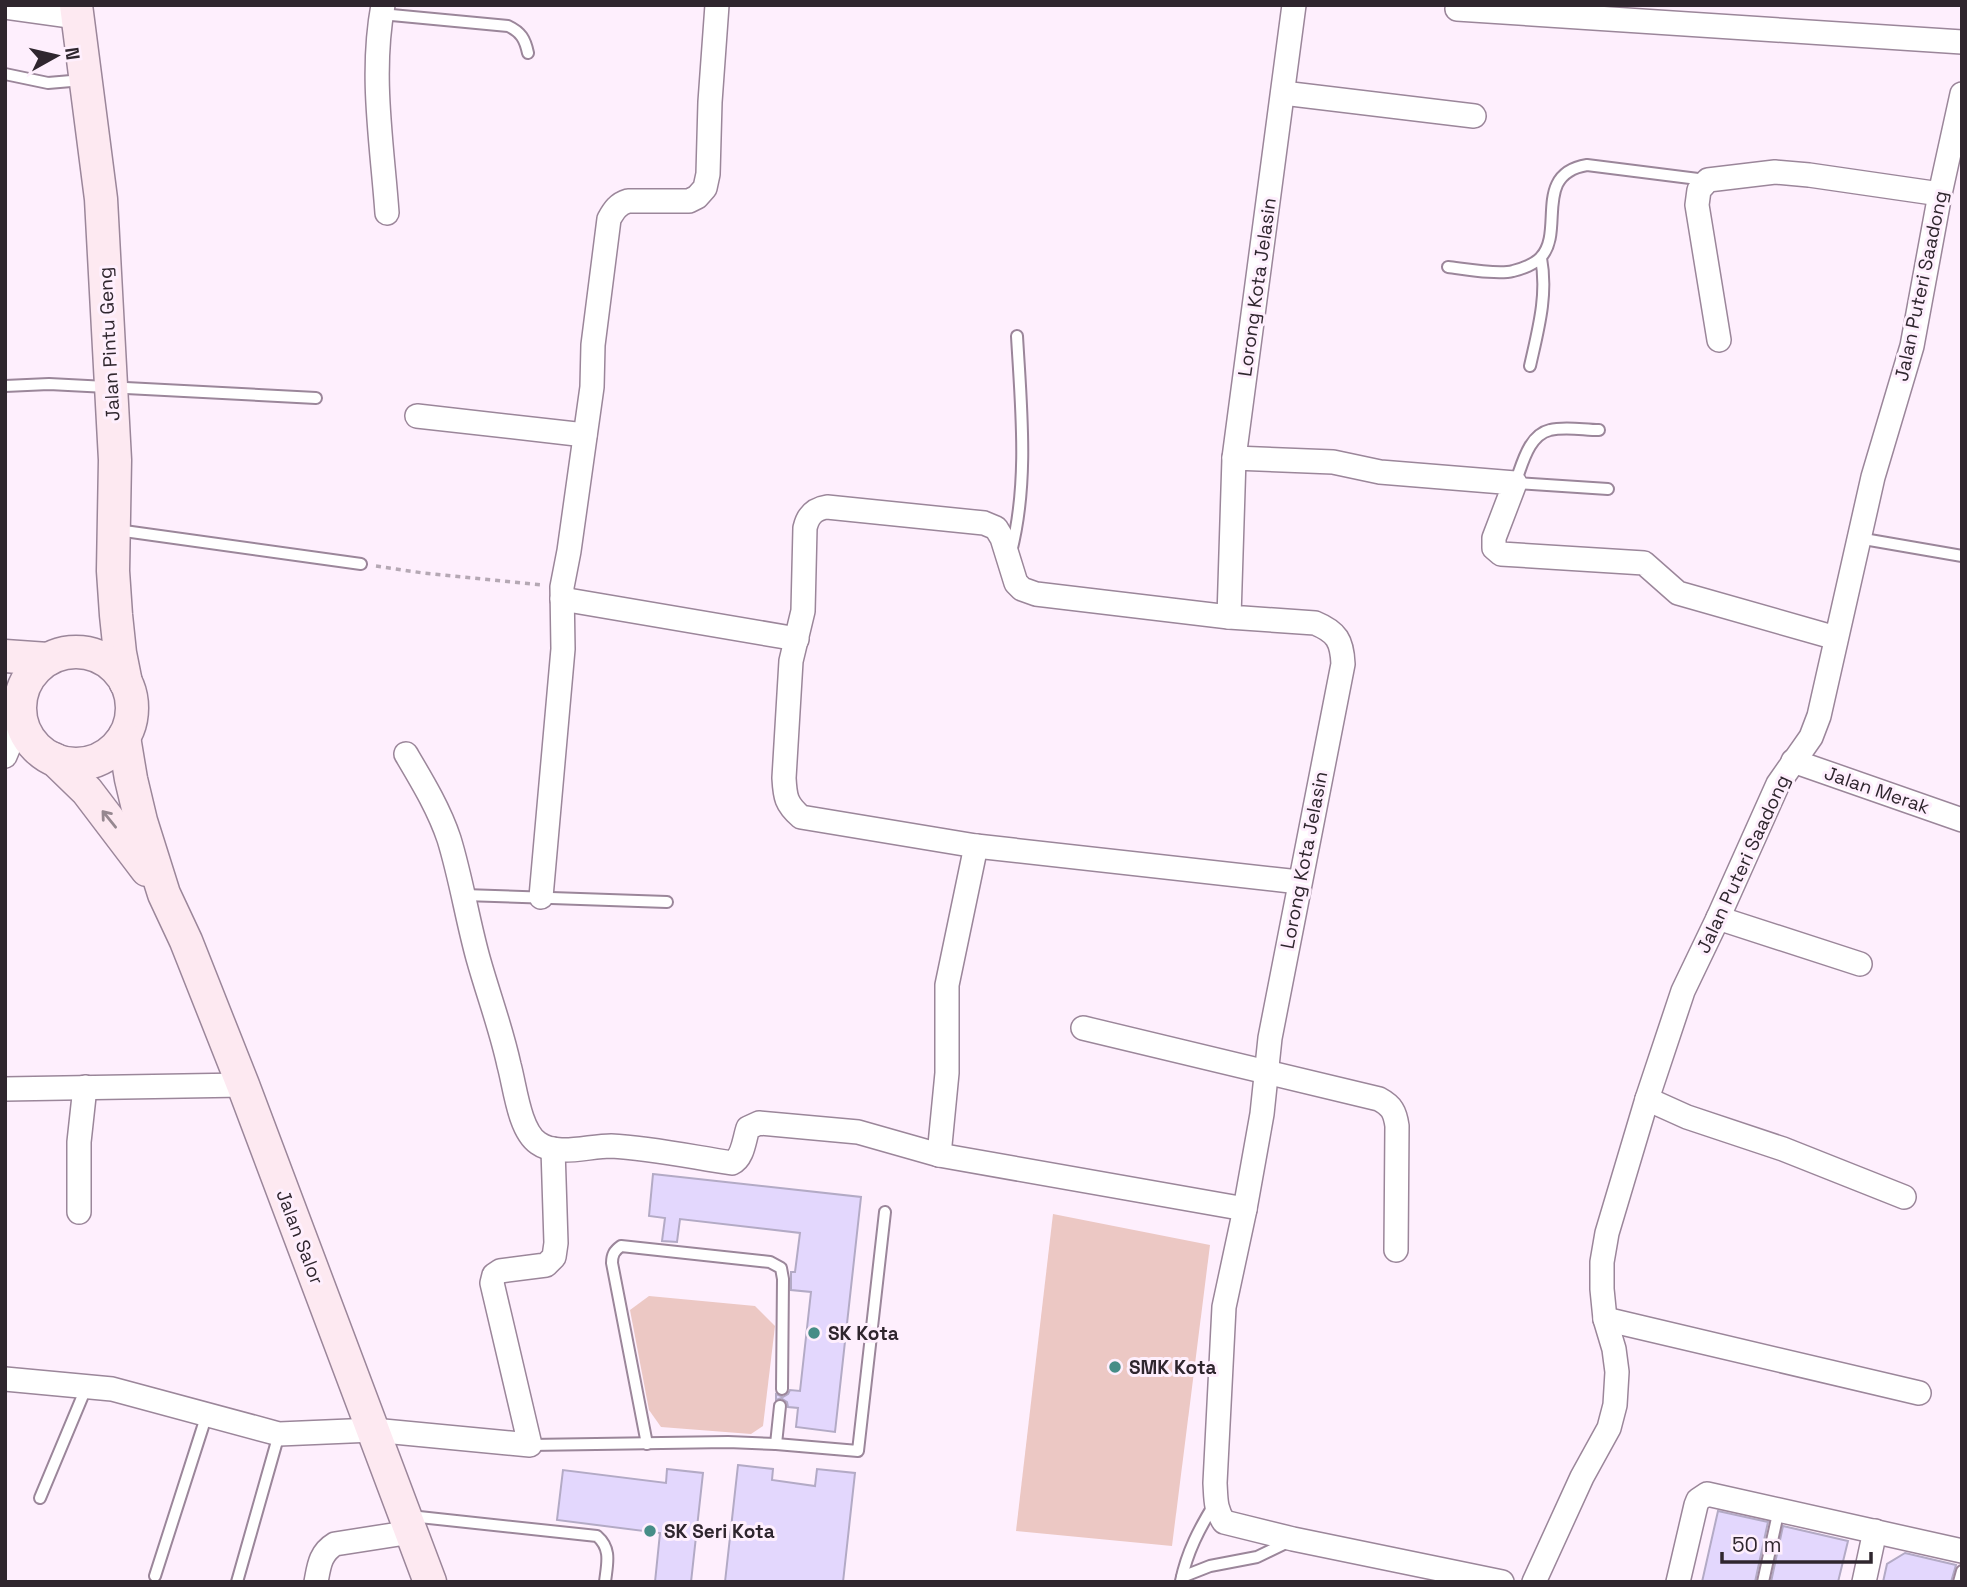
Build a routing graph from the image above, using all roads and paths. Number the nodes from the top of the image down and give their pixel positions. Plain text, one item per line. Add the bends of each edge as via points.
1 (717, 5) edge
2 (1294, 5) edge
3 (5, 7) edge
4 (382, 9) edge
5 (1457, 9) dead end
6 (76, 11) edge
7 (1962, 42) edge
8 (528, 52) dead end
9 (5, 74) edge
10 (85, 80) junction
11 (1283, 93) junction
12 (1962, 94) edge
13 (1474, 116) dead end
14 (1959, 125) edge
15 (1708, 180) junction
16 (1940, 194) junction
17 (387, 213) dead end
18 (1541, 258) junction
19 (1448, 267) dead end
20 (1017, 336) dead end
21 (1719, 340) dead end
22 (1530, 366) dead end
23 (5, 386) edge
24 (111, 387) junction
25 (316, 398) dead end
26 (417, 415) dead end
27 (1600, 430) dead end
28 (586, 435) junction
29 (1234, 458) junction
30 (1515, 483) junction
31 (1608, 489) dead end
32 (114, 529) junction
33 (1858, 538) junction
34 (1962, 556) edge
35 (1009, 562) junction
36 (360, 564) joint
37 (113, 571) junction
38 (562, 593) junction
39 (1229, 617) junction
40 (1836, 638) junction
41 (797, 639) junction
42 (83, 652) junction
43 (5, 656) edge
44 (48, 659) junction
45 (127, 683) junction
46 (14, 732) edge
47 (124, 737) junction
48 (406, 754) dead end
49 (54, 759) junction
50 (1793, 761) junction
51 (1962, 820) edge
52 (976, 846) junction
53 (1299, 882) junction
54 (164, 894) junction
55 (464, 895) junction
56 (541, 897) junction
57 (667, 902) dead end
58 (1718, 918) junction
59 (1860, 964) dead end
60 (1083, 1028) dead end
61 (1266, 1072) junction
62 (243, 1085) junction
63 (85, 1087) junction
64 (5, 1088) edge
65 (1647, 1099) junction
66 (554, 1149) junction
67 (939, 1155) junction
68 (1904, 1197) dead end
69 (1245, 1209) junction
70 (79, 1212) dead end
71 (885, 1212) dead end
72 (1396, 1250) dead end
73 (1605, 1319) junction
74 (5, 1379) edge
75 (86, 1388) junction
76 (782, 1389) dead end
77 (1919, 1393) dead end
78 (780, 1406) dead end
79 (207, 1414) junction
80 (373, 1430) junction
81 (279, 1434) junction
82 (647, 1444) junction
83 (776, 1444) junction
84 (530, 1445) junction
85 (40, 1498) dead end
86 (1216, 1501) junction
87 (1779, 1509) junction
88 (409, 1524) junction
89 (1875, 1531) junction
90 (1293, 1539) junction
91 (1962, 1551) edge
92 (1962, 1571) edge
93 (155, 1576) dead end
94 (1182, 1579) edge
95 (237, 1582) edge
96 (316, 1582) edge
97 (430, 1582) edge
98 (605, 1582) edge
99 (1502, 1582) edge
100 (1534, 1582) edge
101 (1678, 1582) edge
102 (1763, 1582) edge
103 (1864, 1582) edge
104 (1959, 1582) edge

1 - 28 street via 705,187 689,201 628,201 609,219
2 - 11 street, Lorong Kota Jelasin
3 - 6 street
4 - 8 lane via 508,26 518,30
4 - 17 street via 376,75
5 - 7 street
6 - 10 main road, Jalan Pintu Geng
9 - 10 lane via 48,83
10 - 24 main road, Jalan Pintu Geng via 101,199
11 - 13 street
11 - 29 street, Lorong Kota Jelasin
12 - 14 street, Jalan Puteri Saadong
14 - 16 street, Jalan Puteri Saadong
15 - 16 street via 1775,172 1809,174
15 - 18 lane via 1574,167 1556,186 1548,246
15 - 21 street via 1699,190 1697,205
16 - 33 street, Jalan Puteri Saadong via 1912,346
18 - 19 lane via 1510,272
18 - 22 lane via 1542,307
20 - 35 lane via 1022,428 1018,523
23 - 24 lane
24 - 25 lane
24 - 32 main road, Jalan Pintu Geng
26 - 28 street
27 - 30 lane via 1548,430 1528,450
28 - 38 street
29 - 30 street via 1333,462 1380,472
29 - 39 street, Lorong Kota Jelasin
30 - 31 lane
30 - 40 street via 1494,538 1494,548 1501,554 1644,563 1678,593
32 - 36 lane
32 - 37 main road, Jalan Pintu Geng
33 - 34 lane
33 - 40 street, Jalan Puteri Saadong
35 - 39 street via 1016,583 1036,594
35 - 41 street via 996,527 984,523 819,508 807,519 805,528 803,611
36 - 38 path
37 - 42 main road
37 - 45 main road, Jalan Pintu Geng
38 - 41 street
38 - 56 street via 563,649
39 - 53 street, Lorong Kota Jelasin via 1315,623 1338,637 1343,651
40 - 50 street, Jalan Puteri Saadong via 1819,716 1811,737
41 - 52 street via 791,661 784,778 791,809 800,817
42 - 44 main road via 65,652
42 - 45 main road via 101,657
43 - 44 main road
44 - 46 main road via 25,685 21,720
45 - 47 main road via 131,720
46 - 49 main road
47 - 49 main road via 100,759 69,764
47 - 54 main road, Jalan Salor via 141,821
48 - 55 street via 449,837
54 -> 49 main road, Jalan Salor via 87,791
50 - 51 street, Jalan Merak
50 - 58 street, Jalan Puteri Saadong via 1777,784
52 - 53 street
52 - 67 street via 947,985 947,1073
53 - 61 street, Lorong Kota Jelasin
54 - 62 main road, Jalan Salor
55 - 56 lane
55 - 66 street via 526,1129 537,1143
56 - 57 lane
58 - 59 street
58 - 65 street, Jalan Puteri Saadong via 1683,991
60 - 61 street
61 - 69 street, Lorong Kota Jelasin
61 - 72 street via 1390,1105 1398,1126
62 - 63 street
62 - 80 main road, Jalan Salor
63 - 64 street
63 - 70 street
65 - 68 street
65 - 73 street, Jalan Puteri Saadong via 1607,1233 1602,1262
66 - 67 street via 609,1146 732,1163 740,1155 748,1128 759,1124 858,1132
66 - 84 street via 554,1257 546,1265 500,1271 492,1283
67 - 69 street
69 - 86 street, Lorong Kota Jelasin via 1224,1307
71 - 83 lane via 858,1451
73 - 77 street
73 - 100 street, Jalan Puteri Saadong via 1617,1373 1609,1428
74 - 75 street
75 - 79 street via 112,1389
75 - 85 lane
76 - 82 lane via 780,1268 770,1262 621,1246 612,1263
78 - 83 lane
79 - 81 street
79 - 93 lane
80 - 81 street
80 - 84 street
80 - 88 main road, Jalan Salor
81 - 95 lane
82 - 83 lane
82 - 84 lane
86 - 90 street via 1224,1522
86 - 94 lane via 1197,1533
87 - 89 street
87 - 101 street via 1713,1494 1702,1496
87 - 102 lane
88 - 96 street via 326,1549
88 - 97 main road, Jalan Salor
88 - 98 lane via 597,1536 608,1549
89 - 91 street
89 - 103 street
90 - 94 lane via 1257,1557 1210,1566
90 - 99 street
92 - 104 lane

